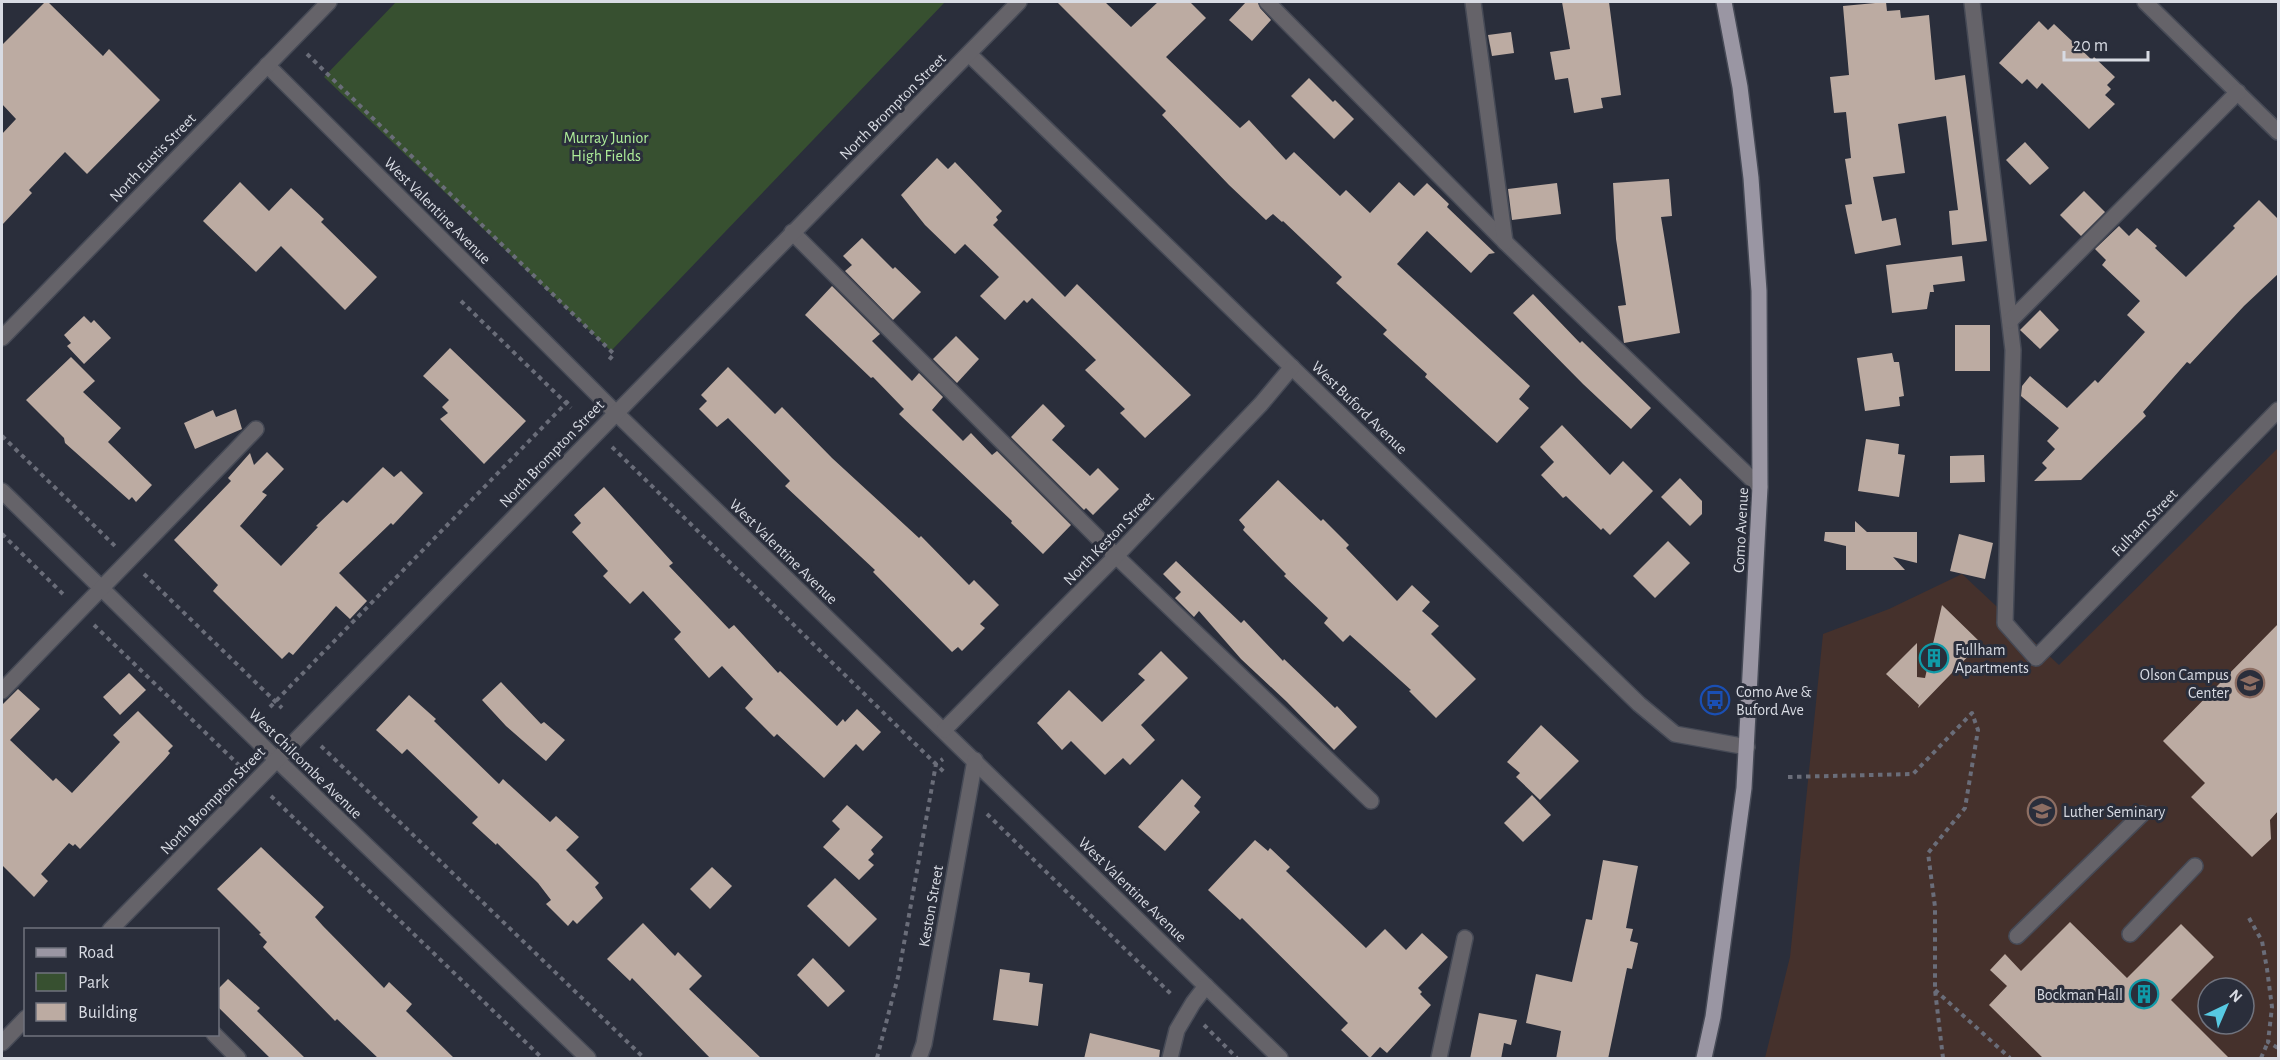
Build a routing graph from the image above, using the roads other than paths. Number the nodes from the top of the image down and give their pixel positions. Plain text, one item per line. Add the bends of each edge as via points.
1 (329, 2) edge
2 (1019, 2) edge
3 (1267, 2) edge
4 (1473, 2) edge
5 (1724, 2) edge
6 (1972, 2) edge
7 (2145, 2) edge
8 (969, 54) junction
9 (267, 65) junction
10 (2238, 92) junction
11 (2278, 132) edge
12 (792, 232) junction
13 (1505, 242) junction
14 (2010, 321) junction
15 (2, 338) edge
16 (1292, 367) junction
17 (2278, 410) edge
18 (615, 412) junction
19 (256, 429) dead end
20 (1760, 487) junction
21 (2, 491) edge
22 (1116, 556) junction
23 (100, 588) junction
24 (2, 691) edge
25 (944, 730) junction
26 (1747, 747) junction
27 (276, 760) junction
28 (975, 760) junction
29 (1371, 801) dead end
30 (2142, 814) dead end
31 (2195, 866) dead end
32 (112, 928) edge
33 (2130, 934) dead end
34 (2017, 936) dead end
35 (1465, 938) dead end
36 (1206, 986) junction
37 (24, 1020) edge
38 (215, 1036) edge
39 (2, 1043) edge
40 (238, 1059) edge
41 (588, 1059) edge
42 (920, 1059) edge
43 (1170, 1059) edge
44 (1280, 1059) edge
45 (1439, 1059) edge
46 (1704, 1059) edge

1 - 9 street, North Eustis Street
2 - 8 street, North Brompton Street
3 - 13 street
4 - 13 street
5 - 20 main road, Como Avenue via 1740,87 1752,189 1759,291
6 - 14 street
7 - 10 street
8 - 12 street, North Brompton Street
8 - 16 street, West Buford Avenue
9 - 15 street, North Eustis Street
9 - 18 street, West Valentine Avenue
10 - 11 street
10 - 14 street
12 - 18 street, North Brompton Street
12 - 22 street
13 - 20 street
14 - 17 street, Fulham Street via 2013,350 2006,623 2036,658
16 - 22 street, North Keston Street
16 - 26 street, West Buford Avenue via 1639,704 1676,734
18 - 25 street, West Valentine Avenue
18 - 27 street, North Brompton Street
19 - 23 street
20 - 26 main road, Como Avenue
21 - 23 street, West Chilcombe Avenue
22 - 25 street, North Keston Street
22 - 29 street
23 - 24 street
23 - 27 street, West Chilcombe Avenue
25 - 28 street, West Valentine Avenue
26 - 46 main road, Como Avenue via 1713,1017
27 - 32 street, North Brompton Street
27 - 41 street, West Chilcombe Avenue
28 - 36 street, West Valentine Avenue
28 - 42 street, Keston Street
30 - 34 street
31 - 33 street
35 - 45 street
36 - 43 street via 1177,1030
36 - 44 street, West Valentine Avenue
37 - 39 street
38 - 40 street

